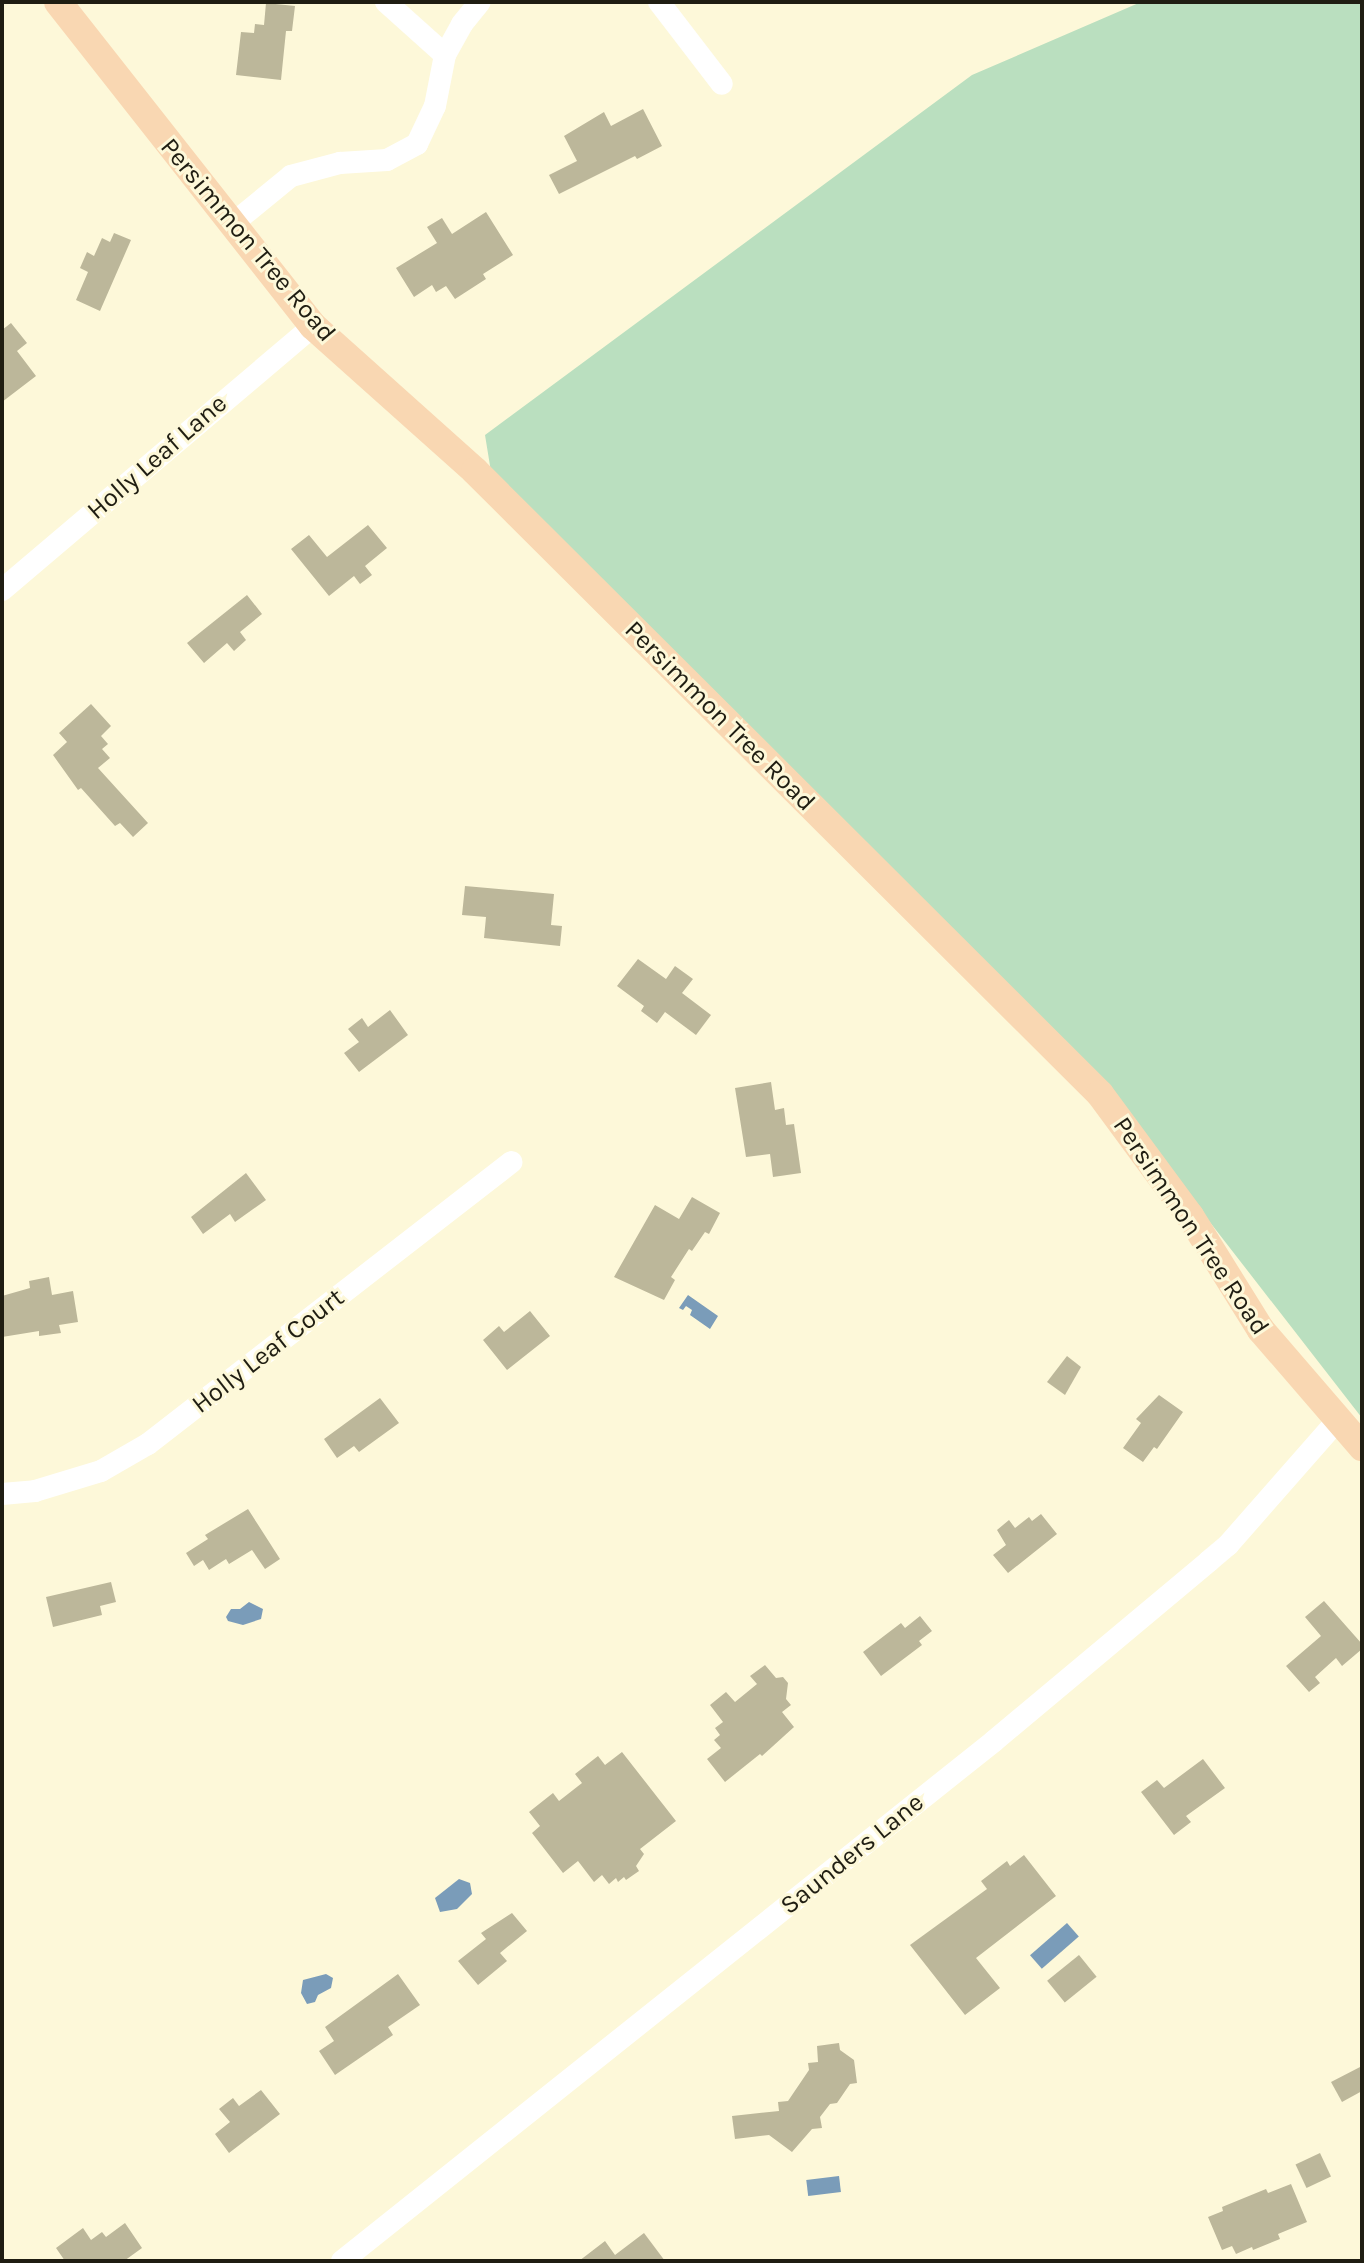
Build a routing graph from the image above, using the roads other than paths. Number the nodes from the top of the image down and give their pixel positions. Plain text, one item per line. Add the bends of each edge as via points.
1 (58, 2) edge
2 (386, 2) edge
3 (480, 2) edge
4 (659, 2) edge
5 (445, 55) junction
6 (722, 84) dead end
7 (231, 225) junction
8 (313, 326) junction
9 (2, 590) edge
10 (511, 1162) dead end
11 (1337, 1421) junction
12 (1362, 1447) edge
13 (2, 1494) edge
14 (342, 2261) edge

1 - 7 main road, Persimmon Tree Road
2 - 5 street
3 - 5 street
4 - 6 street
5 - 7 street via 435,106 417,144 387,160 340,163 291,176
7 - 8 main road, Persimmon Tree Road
8 - 9 street, Holly Leaf Lane
8 - 11 main road, Persimmon Tree Road via 475,471 1100,1094 1190,1216 1261,1330
10 - 13 street, Holly Leaf Court via 148,1444 101,1471 35,1491
11 - 12 main road, Persimmon Tree Road
11 - 14 street, Saunders Lane via 1215,1556 994,1741

